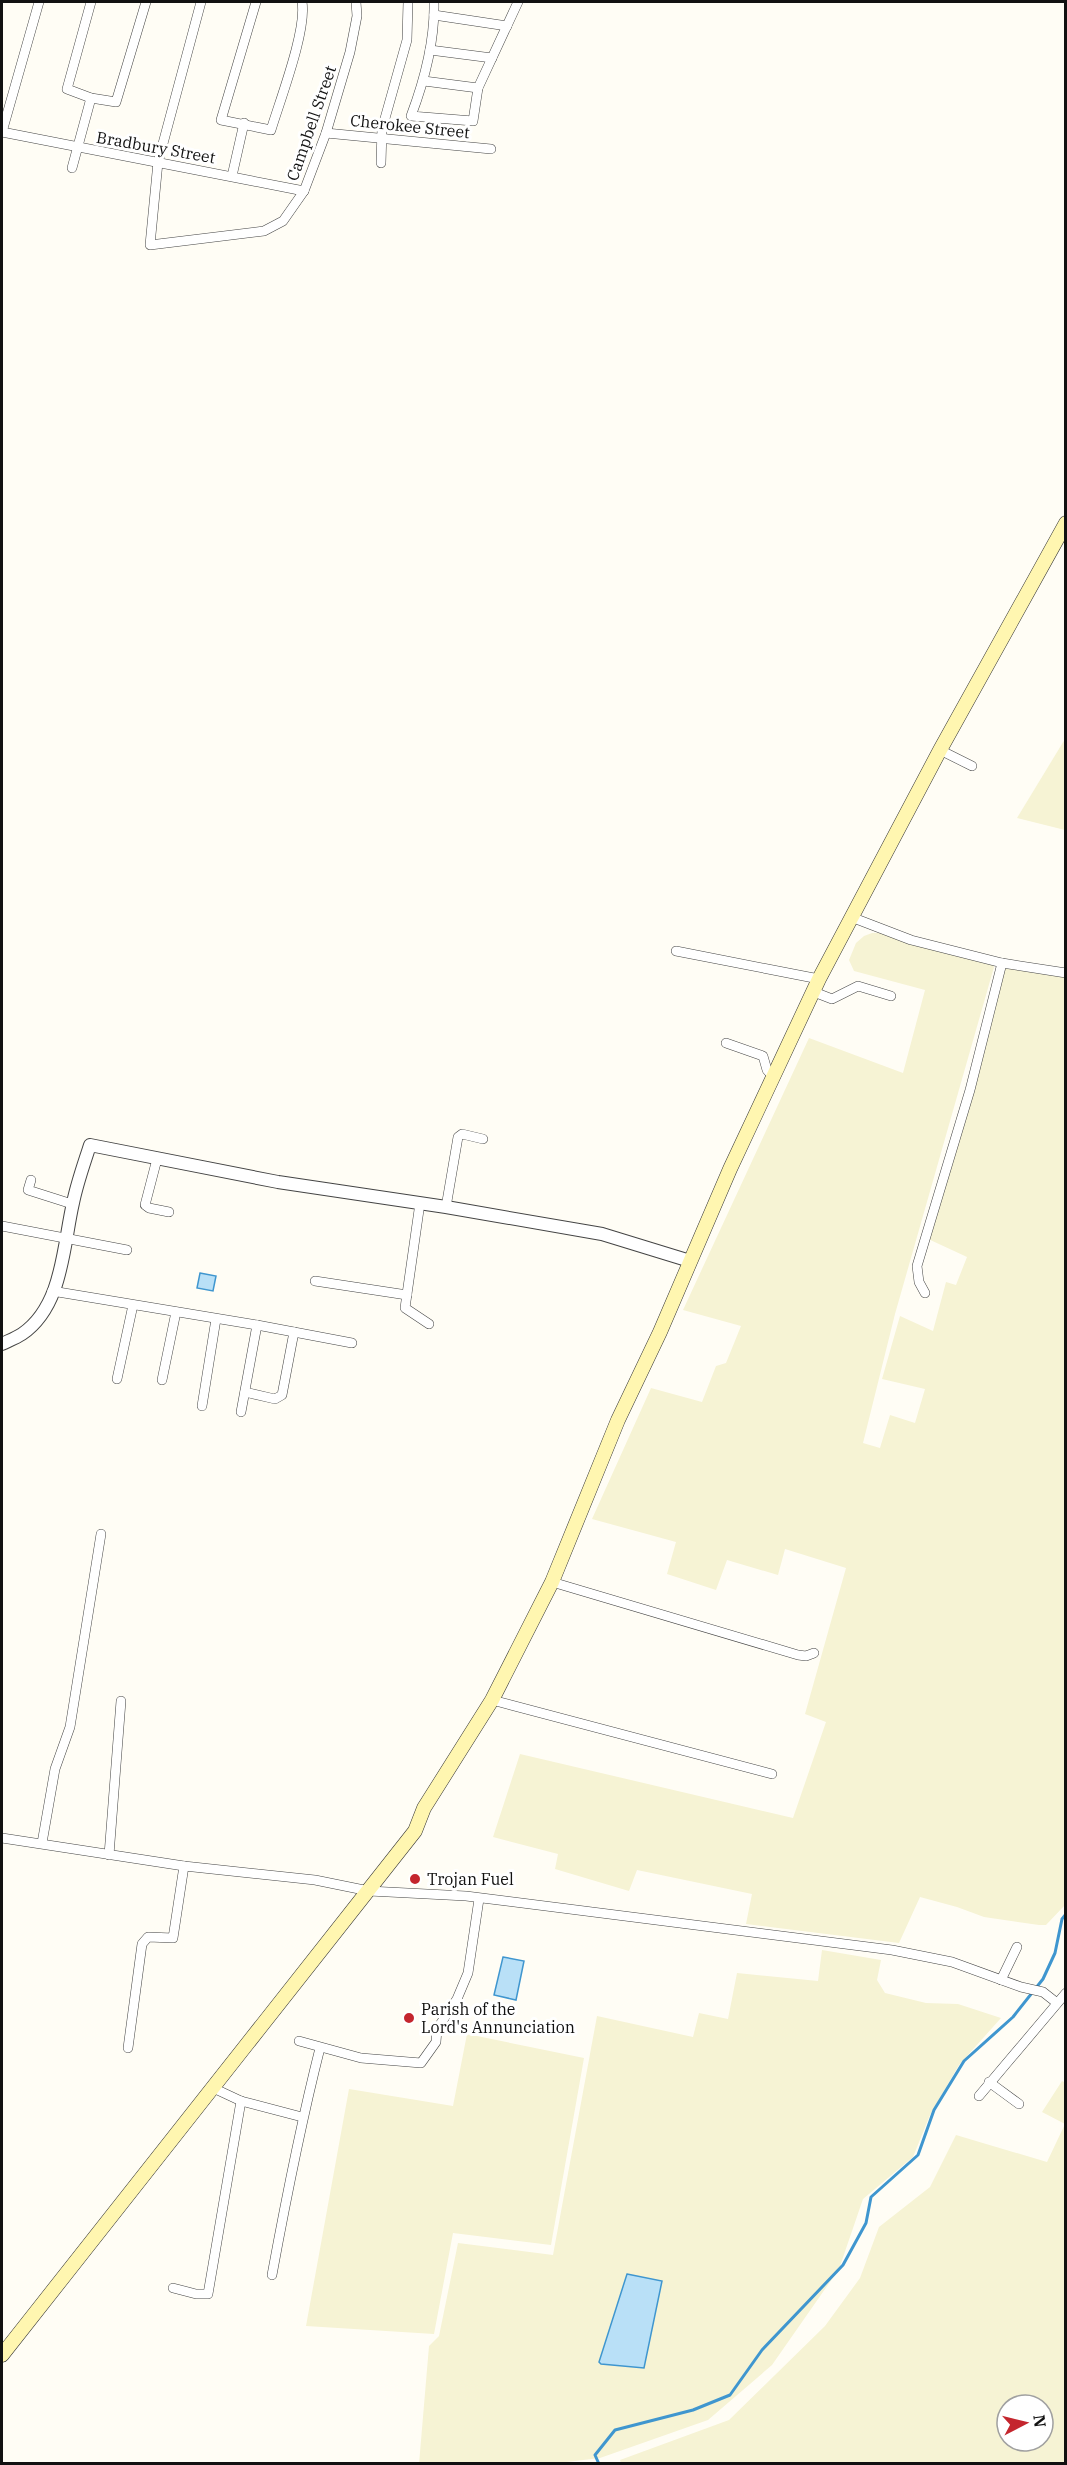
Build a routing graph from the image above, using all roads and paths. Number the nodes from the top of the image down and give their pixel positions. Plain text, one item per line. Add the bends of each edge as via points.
1 (39, 2) edge
2 (91, 2) edge
3 (146, 2) edge
4 (201, 2) edge
5 (255, 2) edge
6 (302, 2) edge
7 (356, 2) edge
8 (408, 2) edge
9 (434, 2) edge
10 (518, 2) edge
11 (434, 15) junction
12 (507, 26) junction
13 (430, 50) junction
14 (492, 58) junction
15 (424, 81) junction
16 (478, 88) junction
17 (92, 98) junction
18 (244, 123) junction
19 (2, 132) edge
20 (326, 133) junction
21 (381, 137) junction
22 (76, 148) junction
23 (491, 149) dead end
24 (158, 162) junction
25 (381, 163) dead end
26 (72, 168) dead end
27 (232, 176) junction
28 (304, 191) junction
29 (1065, 523) edge
30 (940, 750) junction
31 (972, 766) dead end
32 (851, 917) junction
33 (676, 951) dead end
34 (1002, 963) junction
35 (1065, 973) edge
36 (817, 985) junction
37 (891, 996) dead end
38 (726, 1043) dead end
39 (774, 1078) junction
40 (483, 1139) dead end
41 (157, 1159) junction
42 (31, 1180) dead end
43 (420, 1203) junction
44 (72, 1204) junction
45 (446, 1207) junction
46 (169, 1212) dead end
47 (2, 1226) edge
48 (67, 1239) junction
49 (127, 1250) dead end
50 (690, 1261) junction
51 (315, 1281) dead end
52 (52, 1291) junction
53 (925, 1293) dead end
54 (407, 1295) junction
55 (133, 1305) junction
56 (176, 1312) junction
57 (216, 1319) junction
58 (429, 1324) dead end
59 (257, 1325) junction
60 (294, 1332) junction
61 (352, 1343) dead end
62 (2, 1344) edge
63 (117, 1378) dead end
64 (162, 1380) dead end
65 (244, 1392) junction
66 (202, 1406) dead end
67 (241, 1412) dead end
68 (101, 1534) dead end
69 (552, 1581) junction
70 (814, 1653) dead end
71 (492, 1700) junction
72 (122, 1701) dead end
73 (772, 1774) dead end
74 (2, 1838) edge
75 (42, 1843) junction
76 (109, 1855) junction
77 (184, 1866) junction
78 (369, 1891) junction
79 (479, 1899) junction
80 (1017, 1947) dead end
81 (1001, 1980) junction
82 (1065, 1993) edge
83 (1057, 2003) junction
84 (299, 2041) dead end
85 (128, 2048) dead end
86 (320, 2048) junction
87 (989, 2082) junction
88 (211, 2087) junction
89 (979, 2097) dead end
90 (241, 2101) junction
91 (1019, 2104) dead end
92 (302, 2117) junction
93 (272, 2275) dead end
94 (173, 2288) dead end
95 (2, 2355) edge

1 - 19 street
2 - 17 street via 67,89
3 - 17 street via 116,102
4 - 24 street
5 - 18 street via 221,120
6 - 18 street via 299,35 271,130
7 - 20 street, Campbell Street via 350,52
8 - 21 street via 407,40
9 - 11 street
10 - 12 street
11 - 12 street
11 - 13 street
12 - 14 street
13 - 14 street
13 - 15 street
14 - 16 street
15 - 16 street
15 - 16 street via 411,116 472,121
17 - 22 street
18 - 27 street
19 - 22 street, Bradbury Street
20 - 21 street, Cherokee Street
20 - 28 street, Campbell Street
21 - 23 street, Cherokee Street
21 - 25 street
22 - 24 street, Bradbury Street
22 - 26 street
24 - 27 street, Bradbury Street
24 - 28 street, Campbell Street via 150,245 274,228 284,221
27 - 28 street, Bradbury Street
29 - 30 main road
30 - 31 street
30 - 32 main road
32 - 34 street via 911,940
32 - 36 main road
33 - 36 street
34 - 35 street
34 - 53 street via 970,1090 917,1266
36 - 37 street via 832,999 858,986
36 - 39 main road
38 - 39 street via 763,1056
39 - 50 main road
40 - 45 street via 462,1134 458,1137
41 - 43 street
41 - 44 street via 90,1145
41 - 46 street via 145,1205
42 - 44 street via 28,1190
43 - 45 street
43 - 54 street
44 - 48 street
45 - 50 street via 602,1234
47 - 48 street
48 - 49 street
48 - 52 street
50 - 69 main road via 618,1420
51 - 54 street
52 - 55 street
52 - 62 street via 41,1316 23,1334
54 - 58 street via 405,1308
55 - 56 street
55 - 63 street
56 - 57 street
56 - 64 street
57 - 59 street
57 - 66 street
59 - 60 street
59 - 65 street
60 - 61 street
60 - 65 street via 282,1395 275,1399
65 - 67 street
68 - 75 street via 68,1735 55,1769
69 - 70 street via 798,1655
69 - 71 main road
71 - 73 street
71 - 78 main road via 424,1808 415,1831
72 - 76 street
74 - 75 street
75 - 76 street
76 - 77 street
77 - 78 street via 315,1880
77 - 85 street via 174,1936 148,1937 142,1944
78 - 79 street
78 - 88 main road
79 - 81 street via 892,1950 952,1962
79 - 86 street via 468,1973 458,1999 437,2029 436,2042 421,2063 361,2058
80 - 81 street
81 - 83 street via 1043,1992
82 - 83 street
83 - 87 street
84 - 86 street
86 - 92 street
87 - 89 street
87 - 91 street
88 - 90 street
88 - 95 main road
90 - 92 street
90 - 94 street via 208,2294
92 - 93 street

